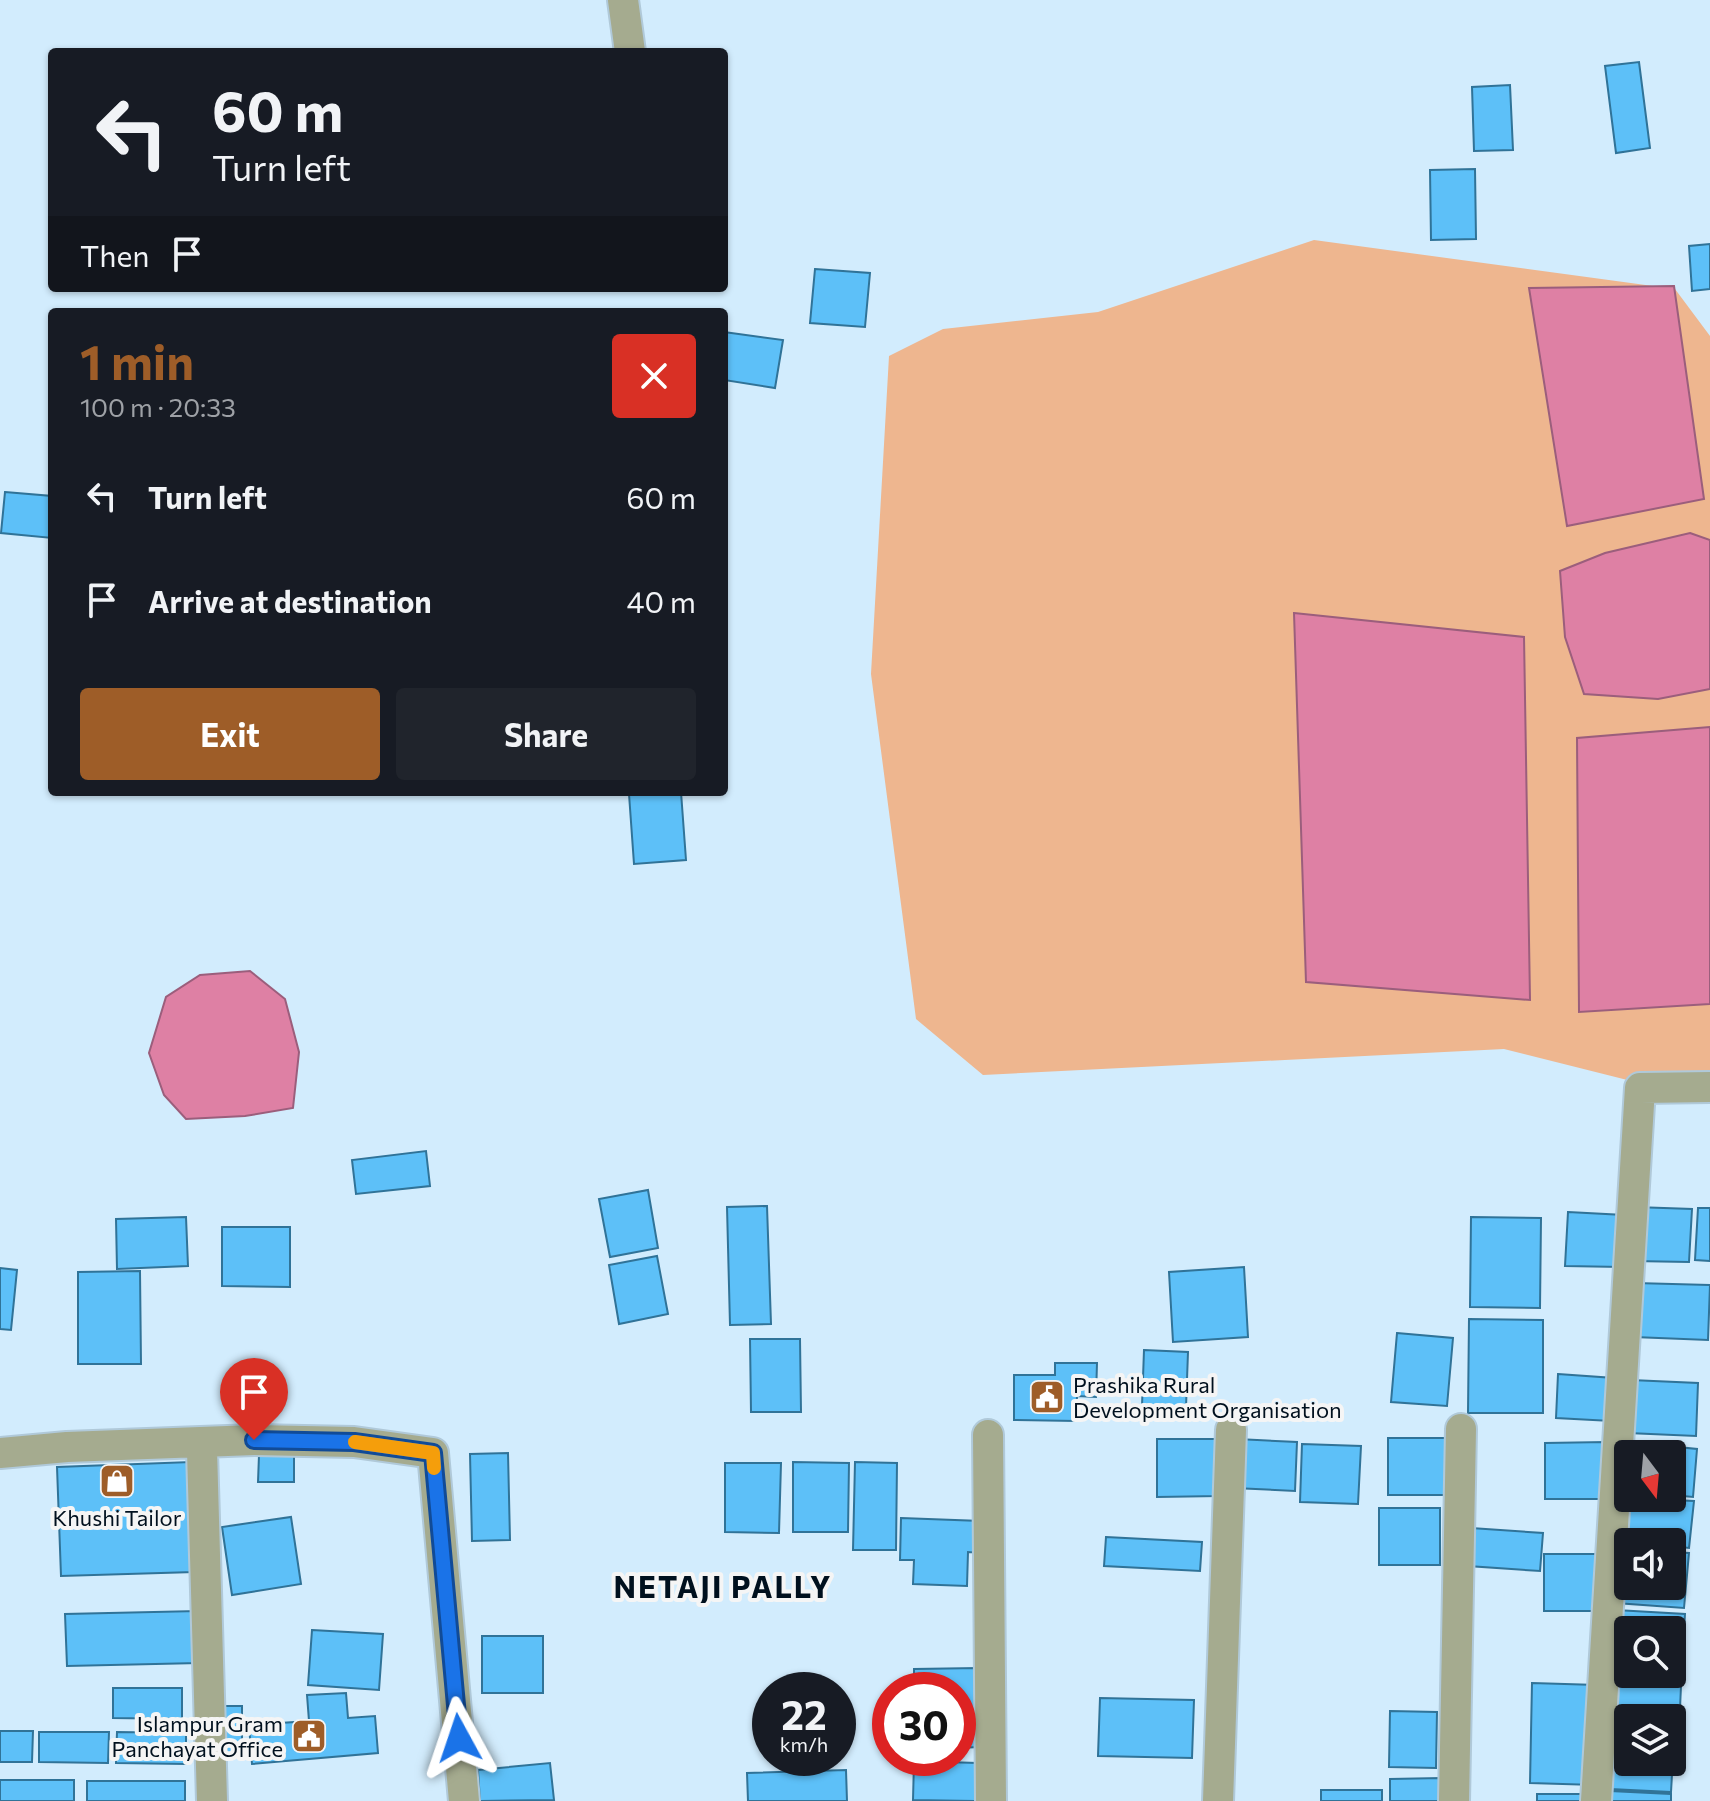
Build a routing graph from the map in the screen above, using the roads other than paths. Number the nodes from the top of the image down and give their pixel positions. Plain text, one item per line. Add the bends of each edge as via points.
1 (623, 0) edge
2 (629, 48) edge
3 (1710, 1087) edge
4 (1461, 1429) dead end
5 (1231, 1430) dead end
6 (988, 1435) dead end
7 (202, 1450) dead end
8 (0, 1453) edge
9 (212, 1801) edge
10 (464, 1801) edge
11 (991, 1801) edge
12 (1218, 1801) edge
13 (1454, 1801) edge
14 (1596, 1801) edge

1 - 2 street
3 - 14 street via 1640,1088
4 - 13 street
5 - 12 street
6 - 11 street
7 - 9 street
8 - 10 street via 254,1440 354,1442 433,1453

